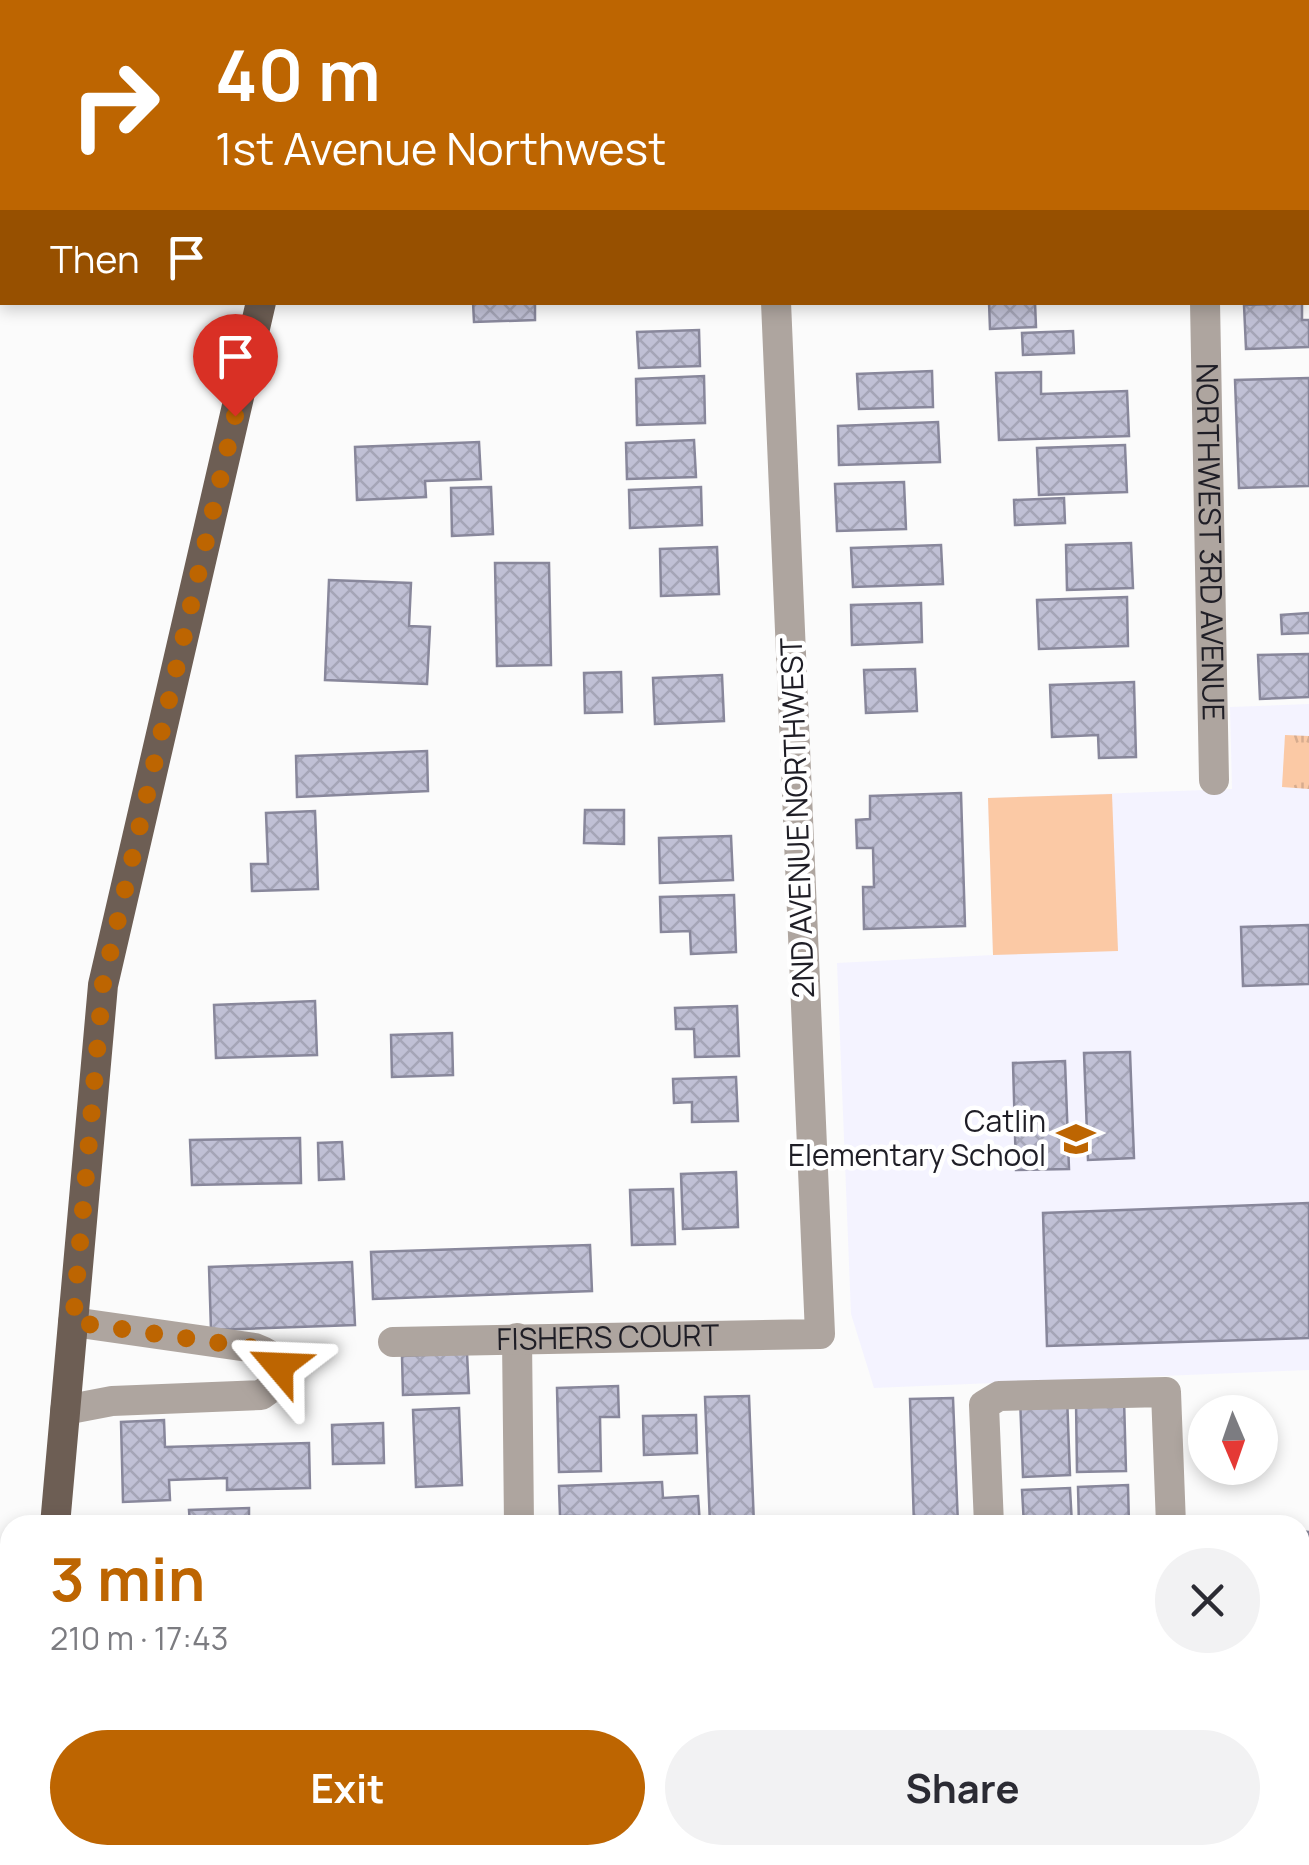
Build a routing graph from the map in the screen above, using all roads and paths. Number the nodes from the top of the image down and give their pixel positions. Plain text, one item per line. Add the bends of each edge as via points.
1 (261, 305) edge
2 (776, 305) edge
3 (1205, 305) edge
4 (1214, 780) dead end
5 (73, 1322) junction
6 (820, 1334) joint
7 (518, 1338) junction
8 (393, 1342) dead end
9 (66, 1410) junction
10 (57, 1515) edge
11 (519, 1515) edge
12 (989, 1515) edge
13 (1171, 1515) edge

1 - 5 main road via 103,984
2 - 6 street, 2ND AVENUE NORTHWEST
3 - 4 street, NORTHWEST 3RD AVENUE
5 - 9 main road
5 - 9 street via 255,1348 272,1354 280,1382 260,1395 112,1401
6 - 7 street, FISHERS COURT
7 - 8 street, FISHERS COURT
7 - 11 street
9 - 10 main road
12 - 13 street via 984,1404 999,1396 1166,1392

